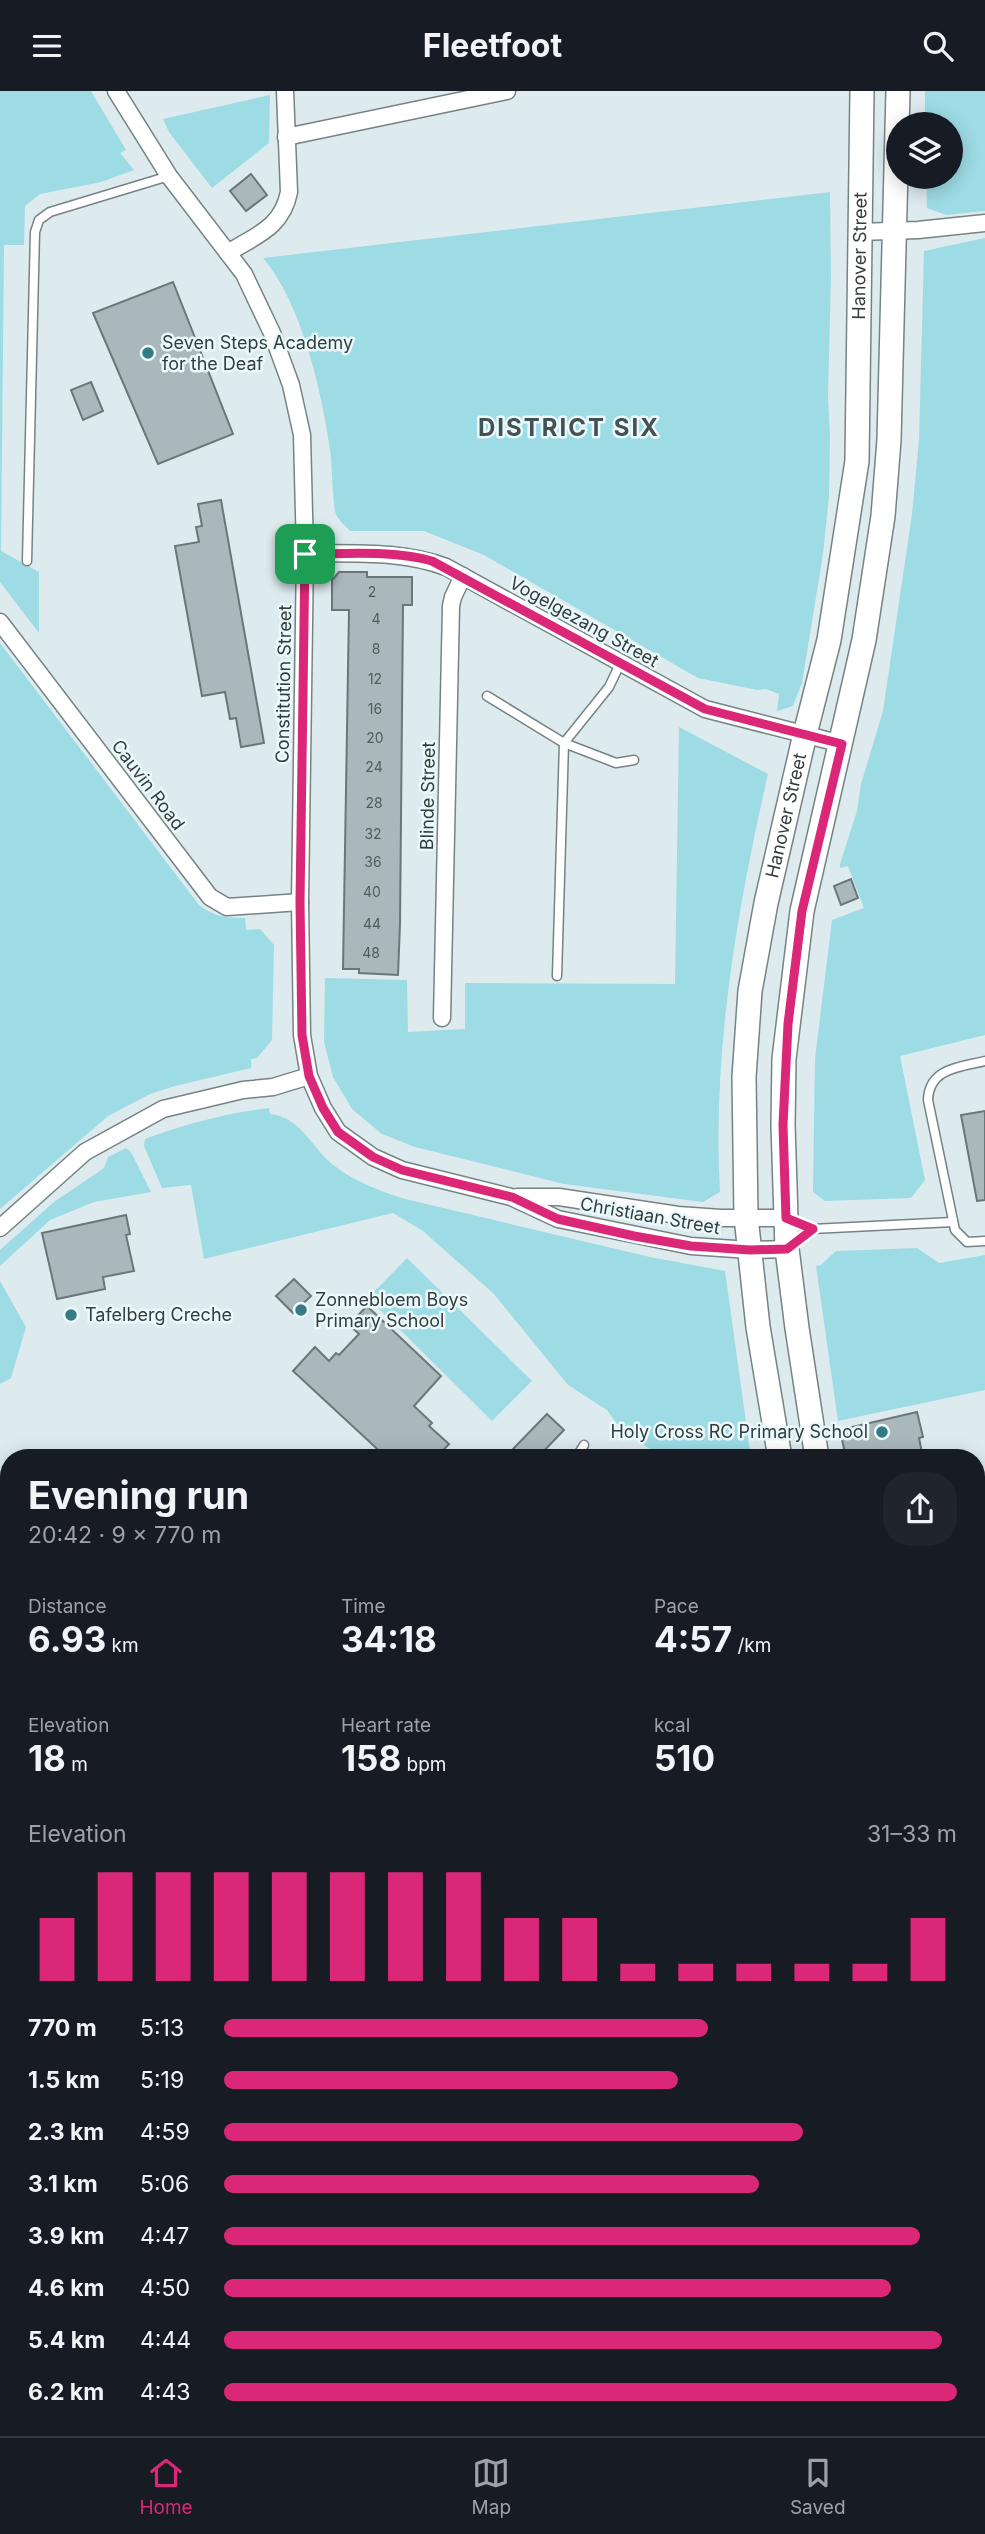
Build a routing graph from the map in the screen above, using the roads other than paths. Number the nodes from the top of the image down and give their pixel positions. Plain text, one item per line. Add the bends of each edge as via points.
1 (116, 91) edge
2 (285, 91) edge
3 (507, 91) edge
4 (862, 91) edge
5 (898, 91) edge
6 (463, 96) edge
7 (286, 137) junction
8 (169, 177) junction
9 (985, 223) edge
10 (859, 232) junction
11 (896, 232) junction
12 (228, 253) junction
13 (305, 554) junction
14 (27, 561) dead end
15 (463, 576) junction
16 (0, 622) edge
17 (620, 664) junction
18 (487, 696) dead end
19 (805, 734) junction
20 (564, 743) junction
21 (842, 744) junction
22 (634, 760) dead end
23 (300, 902) junction
24 (557, 976) dead end
25 (442, 1019) dead end
26 (985, 1061) edge
27 (309, 1076) junction
28 (512, 1197) junction
29 (746, 1217) junction
30 (786, 1218) junction
31 (953, 1222) junction
32 (0, 1228) edge
33 (813, 1229) junction
34 (985, 1241) edge
35 (787, 1249) junction
36 (750, 1250) junction
37 (584, 1445) dead end
38 (582, 1449) edge
39 (778, 1449) edge
40 (816, 1449) edge

1 - 8 street, Constitution Street
2 - 7 street
3 - 6 street
4 - 10 street, Hanover Street
5 - 11 street, Hanover Street
6 - 7 street
7 - 12 street via 289,192 282,214 273,225
8 - 12 street, Constitution Street
8 - 14 lane via 50,212 39,220 34,232
9 - 11 street
10 - 11 street
10 - 19 street, Hanover Street via 856,461 829,640
11 - 21 street, Hanover Street via 888,477 864,640
12 - 13 street, Constitution Street via 261,309 291,385 302,435
13 - 15 street, Vogelgezang Street via 417,557
13 - 23 street, Constitution Street
15 - 17 street, Vogelgezang Street
15 - 25 street, Blinde Street via 451,606
16 - 23 street, Cauvin Road via 210,897 227,907
17 - 19 street, Vogelgezang Street via 705,709
17 - 20 lane via 610,687
18 - 20 lane
19 - 21 street, Vogelgezang Street
19 - 29 street, Hanover Street via 750,991 744,1077
20 - 22 lane via 616,763
20 - 24 lane
21 - 30 street, Hanover Street via 802,911 788,1024 783,1125
23 - 27 street, Constitution Street via 302,1035
26 - 31 lane via 946,1070 929,1090
27 - 28 street, Christiaan Street via 338,1132 373,1157 402,1170
27 - 32 street via 163,1109 85,1152
28 - 29 street, Christiaan Street via 559,1197 678,1215
28 - 36 street, Christiaan Street via 579,1224 691,1246
29 - 30 street, Christiaan Street
29 - 36 street, Hanover Street
30 - 33 lane
30 - 35 street, Hanover Street
31 - 33 lane
31 - 34 lane via 967,1242
33 - 35 lane
35 - 36 street, Christiaan Street
35 - 40 street, Hanover Street
36 - 39 street, Hanover Street
37 - 38 lane

